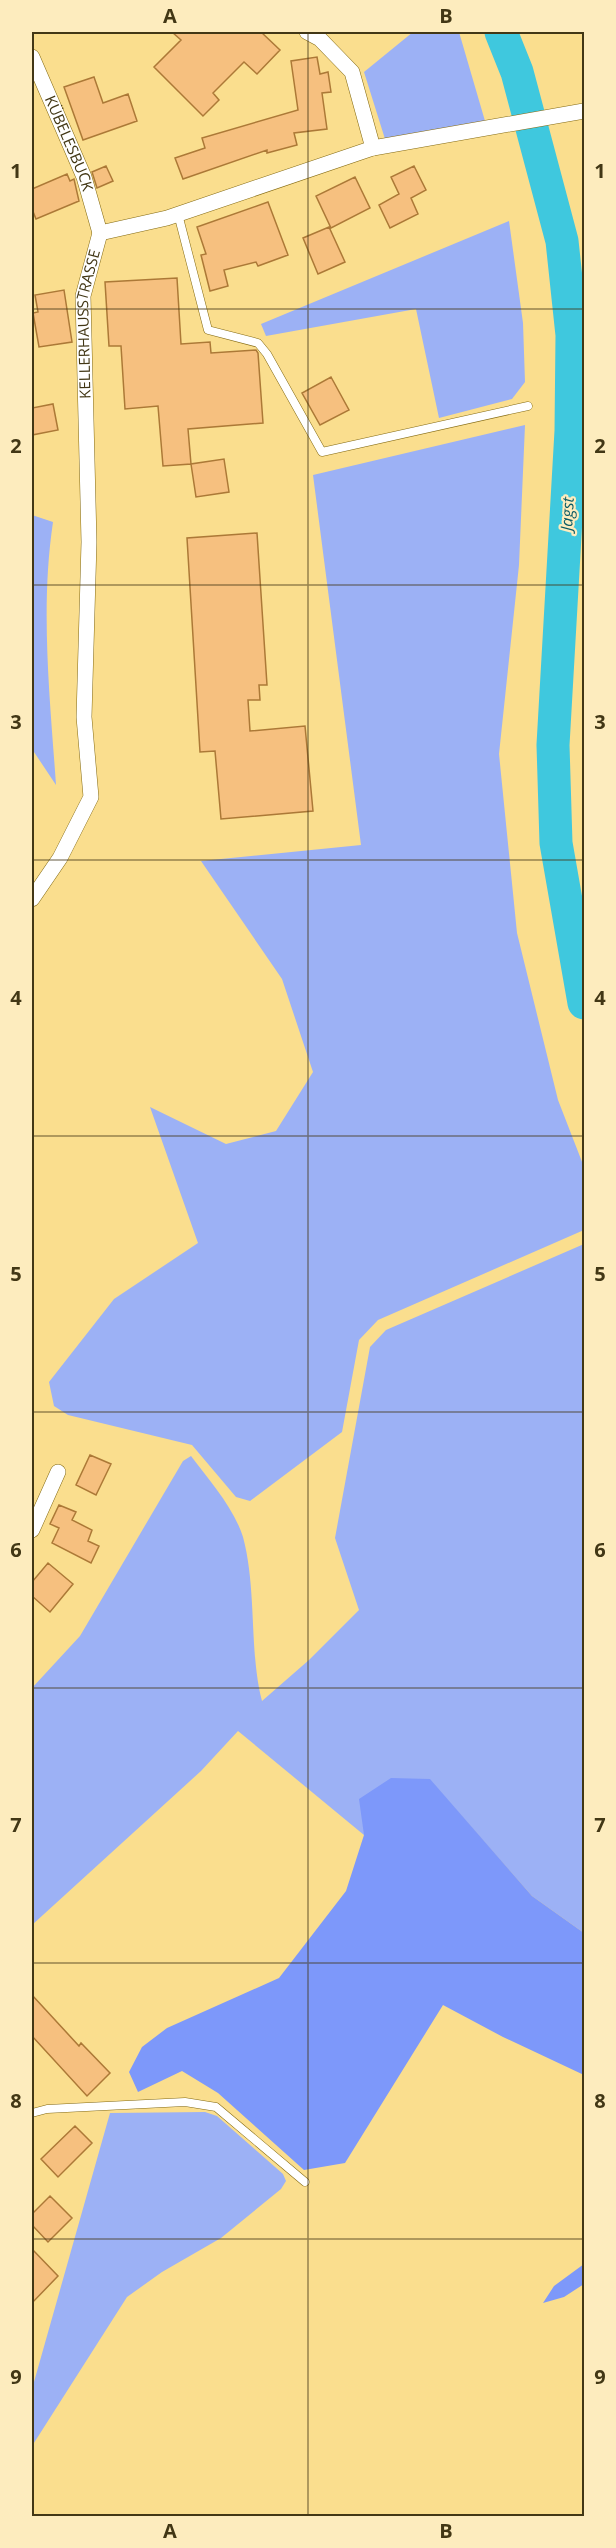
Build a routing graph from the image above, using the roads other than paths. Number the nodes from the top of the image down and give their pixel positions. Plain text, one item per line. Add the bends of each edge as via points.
1 (307, 32) edge
2 (32, 57) edge
3 (585, 111) edge
4 (373, 148) junction
5 (178, 214) junction
6 (100, 233) junction
7 (528, 406) dead end
8 (32, 899) edge
9 (58, 1472) dead end
10 (32, 1530) edge
11 (32, 2113) edge
12 (305, 2182) dead end

1 - 4 street via 320,39 352,72
2 - 6 street, KÜBELESBUCK via 84,177
3 - 4 street, KELLERHAUSSTRASSE
4 - 5 street, KELLERHAUSSTRASSE
5 - 6 street, KELLERHAUSSTRASSE
5 - 7 lane via 208,330 258,344 322,452
6 - 8 street, KELLERHAUSSTRASSE via 84,296 89,542 84,717 91,797 60,858
9 - 10 street
11 - 12 lane via 185,2102 216,2107

